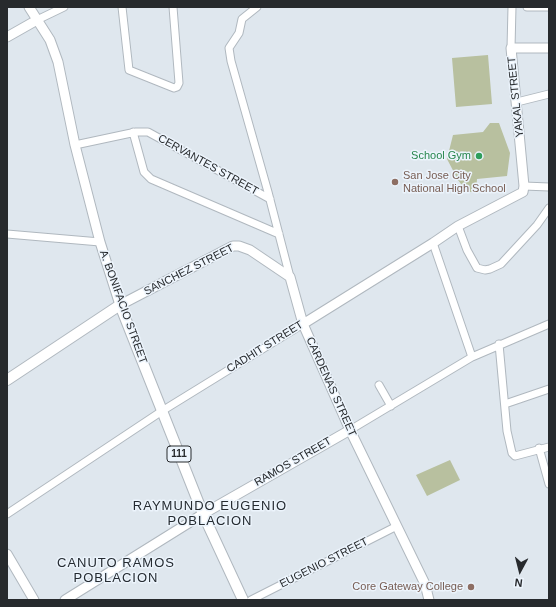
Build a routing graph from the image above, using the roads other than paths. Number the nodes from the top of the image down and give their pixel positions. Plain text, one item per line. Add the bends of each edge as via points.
1 (29, 7) edge
2 (64, 7) edge
3 (122, 7) edge
4 (173, 7) edge
5 (257, 7) edge
6 (512, 7) edge
7 (526, 7) edge
8 (549, 8) edge
9 (38, 20) junction
10 (7, 37) edge
11 (511, 48) junction
12 (549, 48) edge
13 (549, 94) edge
14 (517, 102) junction
15 (133, 132) junction
16 (75, 145) junction
17 (524, 186) junction
18 (549, 187) edge
19 (270, 200) junction
20 (549, 208) edge
21 (458, 226) junction
22 (7, 234) edge
23 (279, 234) junction
24 (100, 242) junction
25 (434, 243) junction
26 (290, 277) junction
27 (120, 305) junction
28 (303, 324) junction
29 (549, 324) edge
30 (499, 344) junction
31 (472, 357) junction
32 (7, 380) edge
33 (379, 384) dead end
34 (549, 389) edge
35 (505, 404) junction
36 (391, 406) junction
37 (162, 411) junction
38 (350, 430) junction
39 (549, 447) edge
40 (539, 448) junction
41 (549, 484) edge
42 (7, 514) edge
43 (203, 514) junction
44 (397, 526) junction
45 (7, 554) edge
46 (34, 600) edge
47 (65, 600) edge
48 (243, 600) edge
49 (251, 600) edge
50 (428, 600) edge

1 - 9 street, A. BONIFACIO STREET
2 - 9 street
3 - 4 street via 129,70 174,88 179,83
5 - 19 street, CARDENAS STREET via 242,19 239,33 229,48
6 - 11 street, YAKAL STREET
7 - 8 street
9 - 10 street
9 - 16 street, A. BONIFACIO STREET via 50,40 58,62
11 - 12 street
11 - 14 street, YAKAL STREET
13 - 14 street
14 - 17 street, YAKAL STREET
15 - 16 street, CERVANTES STREET
15 - 19 street, CERVANTES STREET via 154,135
15 - 23 street via 144,172 151,179
16 - 24 street, A. BONIFACIO STREET
17 - 18 street
17 - 21 street, CADHIT STREET via 522,192
19 - 23 street, CARDENAS STREET
20 - 21 street via 501,264 485,270 477,268
21 - 25 street, CADHIT STREET
22 - 24 street
23 - 26 street, CARDENAS STREET
24 - 27 street, A. BONIFACIO STREET
25 - 28 street, CADHIT STREET
25 - 31 street
26 - 27 street, SANCHEZ STREET via 245,247 232,246
26 - 28 street, CARDENAS STREET
27 - 32 main road, SANCHEZ STREET
27 - 37 main road, A. BONIFACIO STREET / 111
28 - 37 street, CADHIT STREET
28 - 38 street, CARDENAS STREET
29 - 30 street, RAMOS STREET
30 - 31 street, RAMOS STREET
30 - 35 street
31 - 36 street, RAMOS STREET
33 - 36 street
34 - 35 street
35 - 40 street via 512,453 515,456
36 - 38 street, RAMOS STREET
37 - 42 street, CADHIT STREET
37 - 43 main road, A. BONIFACIO STREET / 111
38 - 43 street, RAMOS STREET
38 - 44 street, CARDENAS STREET
39 - 40 street
40 - 41 street
43 - 47 street, RAMOS STREET
43 - 48 main road, A. BONIFACIO STREET / 111
44 - 49 street, EUGENIO STREET
44 - 50 street, CARDENAS STREET via 425,584
45 - 46 street

